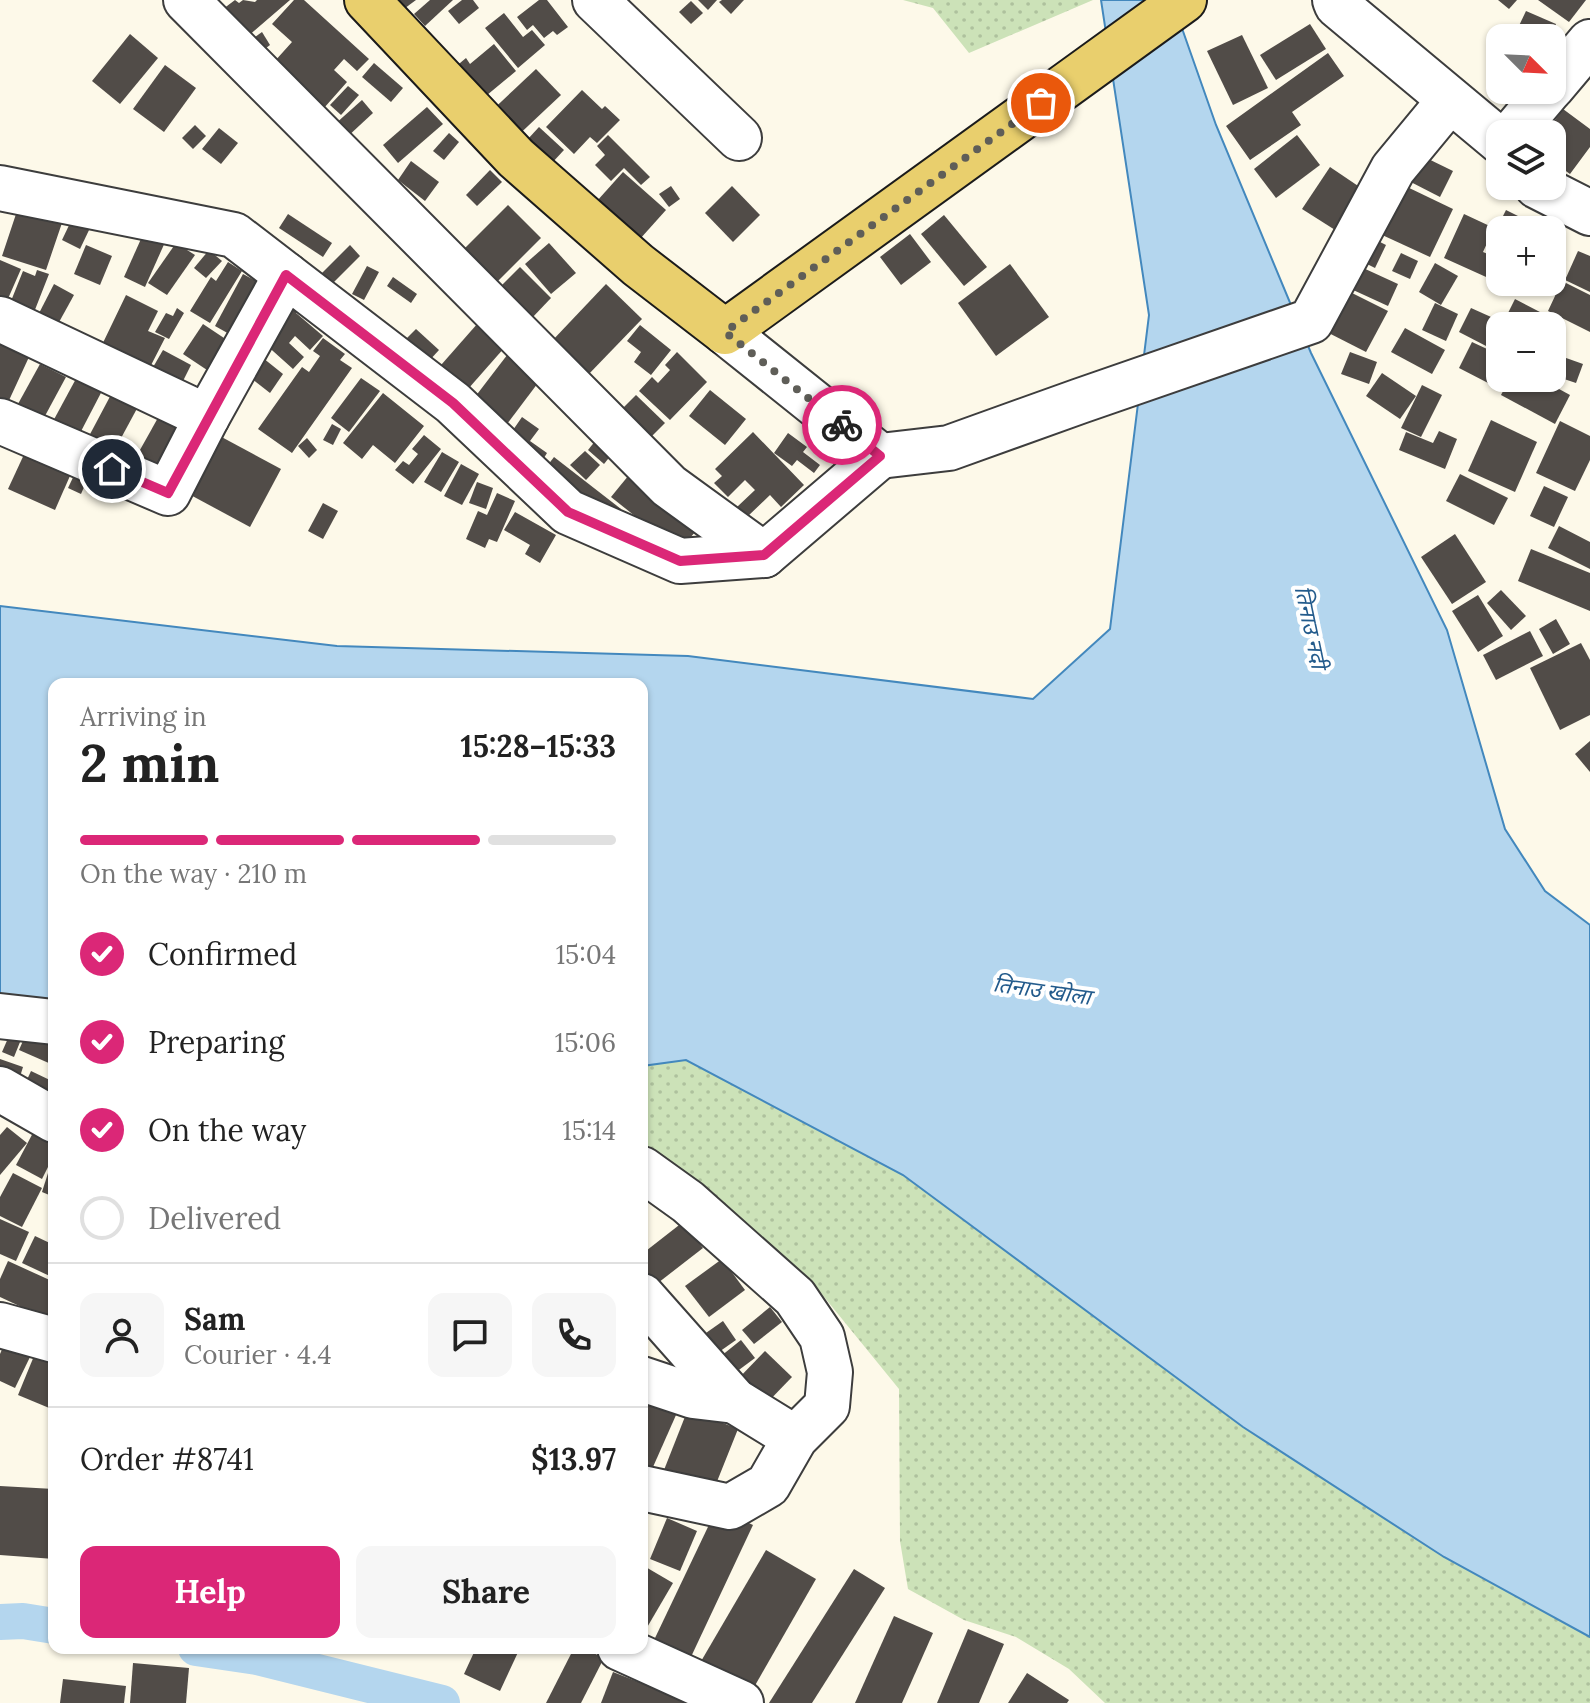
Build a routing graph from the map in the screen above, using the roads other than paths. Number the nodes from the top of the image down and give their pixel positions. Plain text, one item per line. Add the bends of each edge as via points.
1 (186, 0) edge
2 (367, 0) edge
3 (595, 0) edge
4 (1184, 0) edge
5 (1335, 0) edge
6 (1590, 42) edge
7 (1566, 70) edge
8 (1450, 100) junction
9 (1537, 104) edge
10 (1524, 120) edge
11 (1486, 130) edge
12 (739, 138) dead end
13 (0, 188) edge
14 (1564, 200) edge
15 (1590, 213) edge
16 (286, 275) junction
17 (0, 319) edge
18 (725, 332) junction
19 (207, 417) junction
20 (0, 421) edge
21 (880, 456) junction
22 (764, 555) junction
23 (0, 1016) edge
24 (48, 1020) edge
25 (0, 1089) edge
26 (48, 1117) edge
27 (648, 1173) edge
28 (648, 1303) edge
29 (0, 1325) edge
30 (48, 1338) edge
31 (648, 1381) edge
32 (735, 1401) junction
33 (795, 1438) junction
34 (648, 1489) edge
35 (633, 1654) edge
36 (741, 1703) edge

1 - 22 street via 669,486
2 - 18 main road via 516,158 638,265
3 - 12 street
4 - 18 main road
5 - 8 street
6 - 7 street
8 - 11 street
8 - 21 street via 1393,169 1311,321 949,448
9 - 10 street
13 - 16 street via 234,235
14 - 15 street
16 - 19 street
16 - 22 street via 453,403 568,512 680,561
17 - 19 street
18 - 21 street
19 - 20 street via 168,493
21 - 22 street
23 - 24 street
25 - 26 street
27 - 33 street via 795,1297 822,1337 830,1372 827,1406
28 - 32 street
29 - 30 street
31 - 32 street via 693,1396
32 - 33 street
33 - 34 street via 768,1485 730,1507
35 - 36 street

